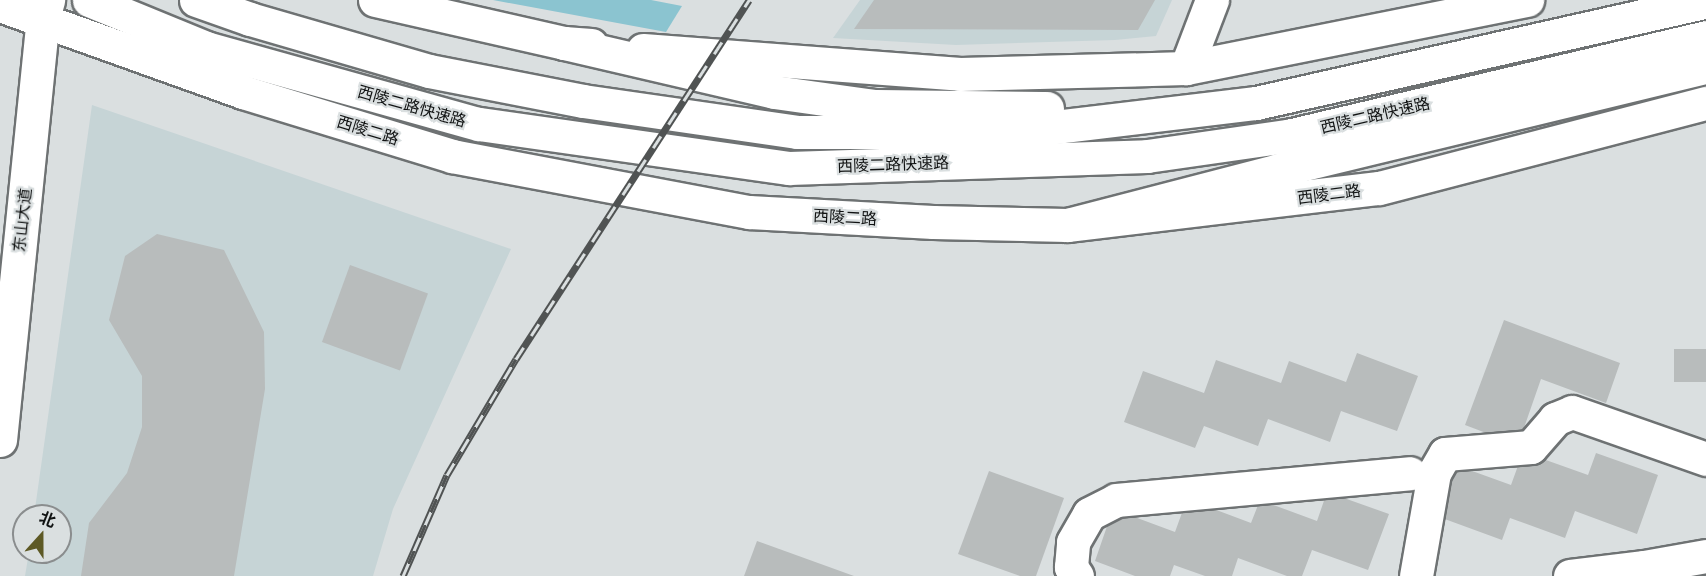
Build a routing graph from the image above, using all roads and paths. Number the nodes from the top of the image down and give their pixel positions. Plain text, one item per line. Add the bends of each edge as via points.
1 (89, 0) edge
2 (196, 0) edge
3 (375, 0) edge
4 (1212, 0) edge
5 (1527, 0) edge
6 (1706, 2) edge
7 (0, 5) edge
8 (46, 9) edge
9 (1706, 36) edge
10 (564, 42) junction
11 (1706, 67) edge
12 (1186, 68) junction
13 (1256, 103) junction
14 (1706, 103) edge
15 (1067, 225) junction
16 (0, 440) edge
17 (1706, 459) edge
18 (1410, 473) dead end
19 (1706, 556) edge
20 (1077, 576) edge
21 (1416, 576) edge
22 (1570, 576) edge

1 - 9 main road, 西陵二路快速路 via 206,48 479,124 789,168 1158,154 1292,135
2 - 13 main road, 西陵二路快速路 via 429,71 583,101 797,132 1014,132
3 - 10 main road
4 - 12 main road
5 - 12 main road
6 - 13 main road, 西陵二路快速路
7 - 8 main road, 西陵二路
8 - 15 main road, 西陵二路 via 243,92 452,156 749,212
8 - 16 main road, 东山大道
10 - 12 main road via 708,57 960,74
10 - 13 main road via 774,92 873,106 1021,109
11 - 15 main road
14 - 15 main road, 西陵二路 via 1379,188
17 - 21 main road via 1572,412 1555,419 1531,447 1445,454 1434,473
18 - 20 main road via 1116,500 1089,514 1074,542 1071,567
19 - 22 main road

